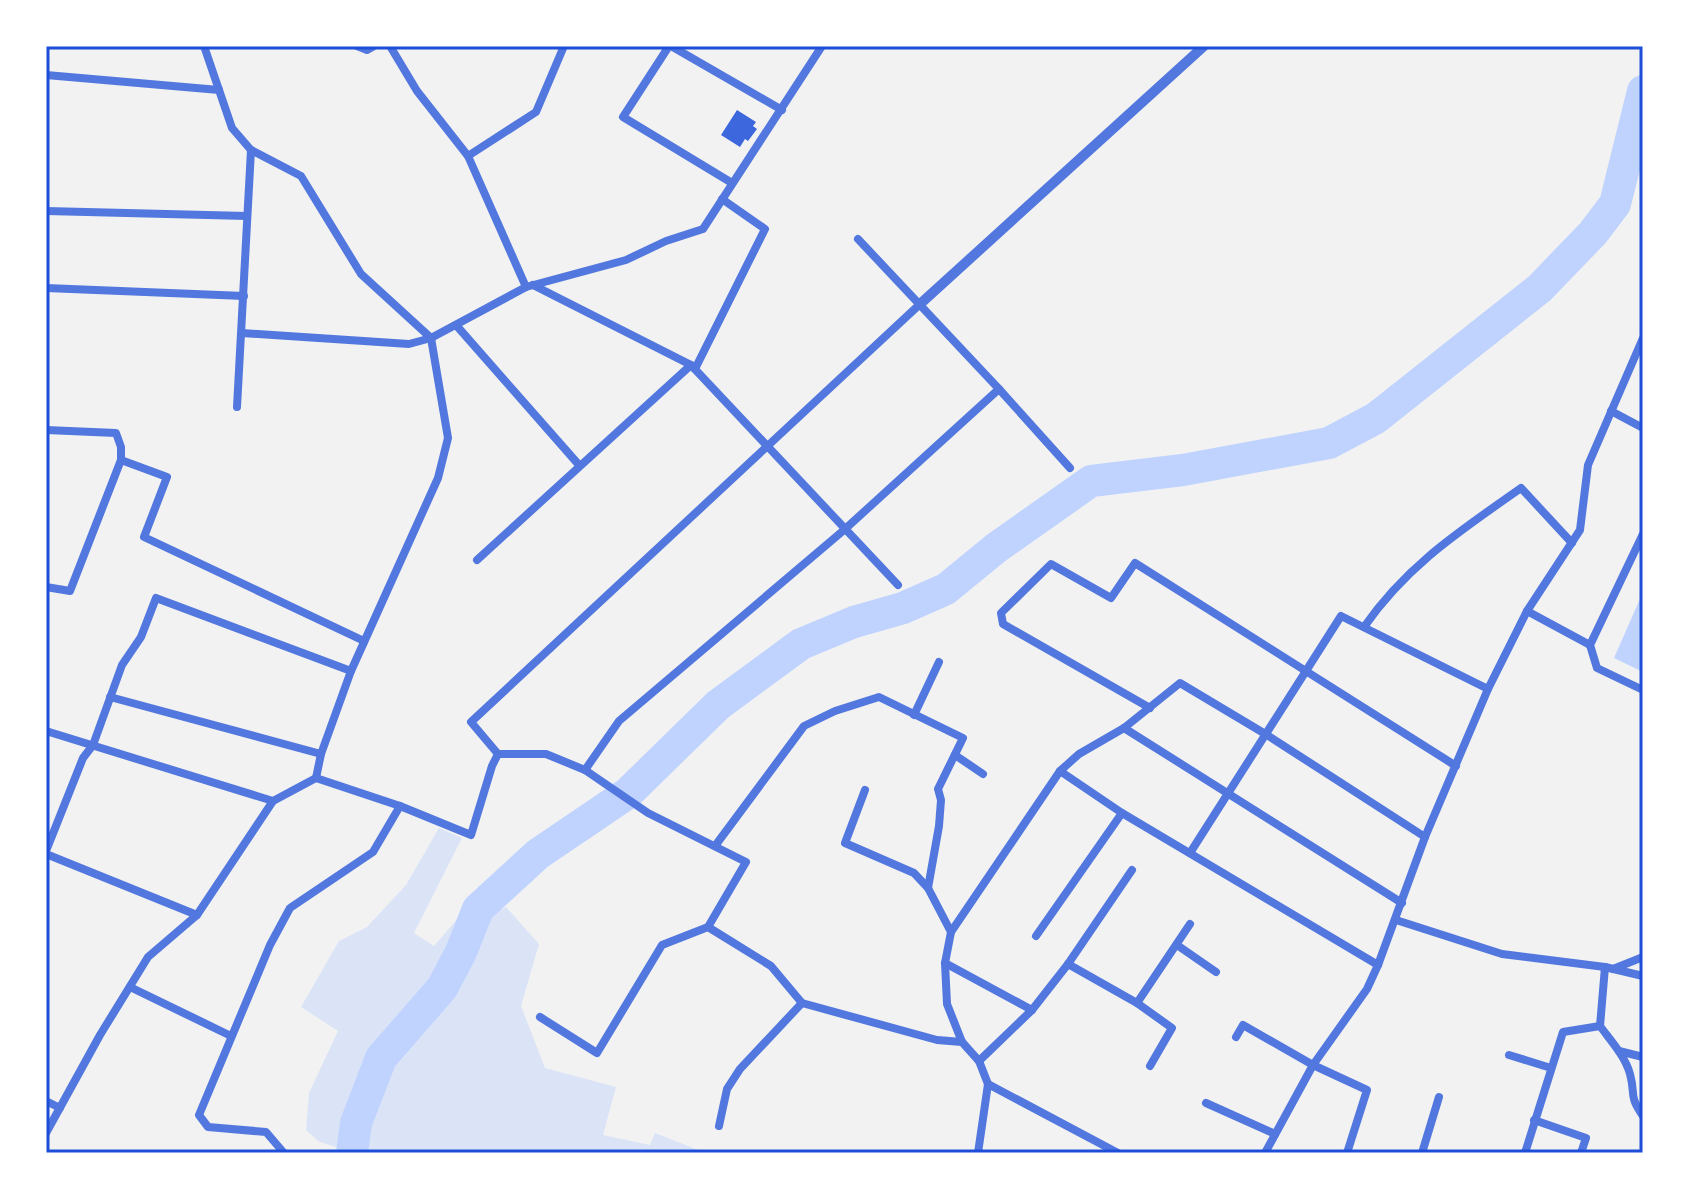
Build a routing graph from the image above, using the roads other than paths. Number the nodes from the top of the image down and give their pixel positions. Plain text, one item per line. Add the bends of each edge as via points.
1 (204, 46) edge
2 (357, 46) edge
3 (374, 46) edge
4 (390, 46) edge
5 (670, 46) edge
6 (822, 46) edge
7 (1204, 46) edge
8 (562, 47) edge
9 (46, 75) edge
10 (219, 90) junction
11 (782, 110) junction
12 (251, 150) junction
13 (468, 156) junction
14 (732, 183) junction
15 (722, 199) junction
16 (46, 211) edge
17 (247, 216) junction
18 (858, 239) dead end
19 (529, 286) junction
20 (46, 288) edge
21 (244, 296) junction
22 (919, 305) junction
23 (456, 325) junction
24 (242, 333) junction
25 (431, 338) junction
26 (1643, 338) edge
27 (693, 367) junction
28 (999, 389) junction
29 (237, 407) dead end
30 (1611, 411) junction
31 (1643, 428) edge
32 (46, 430) edge
33 (766, 447) junction
34 (121, 460) junction
35 (579, 465) junction
36 (1070, 468) dead end
37 (844, 530) junction
38 (1643, 534) edge
39 (1572, 543) junction
40 (477, 560) dead end
41 (898, 585) dead end
42 (46, 587) edge
43 (1527, 611) junction
44 (1364, 627) junction
45 (364, 641) junction
46 (1590, 645) junction
47 (939, 662) dead end
48 (351, 671) junction
49 (1305, 672) junction
50 (1488, 689) junction
51 (1643, 690) edge
52 (110, 697) junction
53 (1150, 708) junction
54 (914, 715) junction
55 (1124, 728) junction
56 (46, 731) edge
57 (1267, 735) junction
58 (93, 745) junction
59 (321, 754) junction
60 (498, 754) junction
61 (955, 755) junction
62 (1456, 766) junction
63 (585, 770) junction
64 (1060, 771) junction
65 (983, 774) dead end
66 (316, 778) junction
67 (865, 790) dead end
68 (1228, 793) junction
69 (273, 801) junction
70 (400, 806) junction
71 (1122, 813) junction
72 (1425, 837) junction
73 (715, 846) junction
74 (46, 852) edge
75 (1190, 853) junction
76 (1132, 870) dead end
77 (928, 888) junction
78 (1402, 903) junction
79 (197, 915) junction
80 (1396, 920) junction
81 (1190, 924) dead end
82 (708, 927) junction
83 (951, 932) junction
84 (1036, 936) dead end
85 (1177, 945) junction
86 (1643, 957) edge
87 (945, 963) junction
88 (1068, 964) junction
89 (1378, 965) junction
90 (1608, 968) junction
91 (1216, 972) dead end
92 (1643, 976) edge
93 (130, 987) junction
94 (802, 1003) junction
95 (1137, 1003) junction
96 (1032, 1010) junction
97 (540, 1017) dead end
98 (1600, 1026) junction
99 (231, 1036) junction
100 (1236, 1037) dead end
101 (962, 1042) junction
102 (1619, 1051) junction
103 (1509, 1055) dead end
104 (1643, 1057) edge
105 (979, 1061) junction
106 (1313, 1065) junction
107 (1150, 1066) dead end
108 (1551, 1068) junction
109 (988, 1084) junction
110 (1439, 1097) dead end
111 (46, 1101) edge
112 (1206, 1103) dead end
113 (60, 1108) junction
114 (1643, 1116) edge
115 (1534, 1120) junction
116 (719, 1126) dead end
117 (46, 1133) edge
118 (1275, 1134) junction
119 (284, 1153) edge
120 (978, 1153) edge
121 (1118, 1153) edge
122 (1265, 1153) edge
123 (1347, 1153) edge
124 (1422, 1153) edge
125 (1525, 1153) edge
126 (1581, 1153) edge

1 - 10 street
2 - 3 street
4 - 13 street via 417,91
5 - 11 street
5 - 14 street via 623,117
6 - 11 street
7 - 22 street
8 - 13 street via 536,112
9 - 10 street
10 - 12 street via 232,128
11 - 14 street
12 - 17 street
12 - 25 street via 301,176 361,274
13 - 19 street
14 - 15 street
15 - 19 street via 703,229 626,260
15 - 27 street via 765,229
16 - 17 street
17 - 21 street
18 - 22 street
19 - 23 street
19 - 27 street
20 - 21 street
21 - 24 street
22 - 28 street
22 - 33 street
23 - 25 street
23 - 35 street
24 - 25 street via 409,344
24 - 29 street
25 - 45 street via 448,438 438,478
26 - 30 street
27 - 33 street
27 - 35 street
28 - 36 street
28 - 37 street
30 - 31 street
30 - 39 street via 1588,465 1580,530
32 - 34 street via 116,433
33 - 37 street
33 - 60 street via 471,722
34 - 42 street via 70,591
34 - 45 street via 167,477 144,537
35 - 40 street
37 - 41 street
37 - 63 street via 619,721
38 - 46 street
39 - 43 street
39 - 44 street via 1521,488 1439,545 1386,596
43 - 46 street
43 - 50 street
44 - 49 street via 1341,616
44 - 50 street
45 - 48 street
46 - 51 street via 1597,668
47 - 54 street
48 - 52 street via 156,598
48 - 59 street
49 - 53 street via 1135,563 1111,598 1051,564 1001,613 1003,624
49 - 57 street
49 - 62 street
50 - 62 street
52 - 58 street
52 - 59 street
53 - 55 street
53 - 57 street via 1180,683
54 - 61 street via 963,738
54 - 73 street via 879,697 804,726
55 - 64 street
55 - 68 street
56 - 58 street
57 - 68 street
57 - 72 street
58 - 69 street
58 - 74 street
59 - 66 street
60 - 63 street via 546,754
60 - 70 street via 471,835
61 - 65 street
61 - 77 street via 938,789 939,826
62 - 72 street
63 - 73 street via 648,813
64 - 71 street
64 - 83 street
66 - 69 street
66 - 70 street
67 - 77 street via 845,843 914,873
68 - 75 street
68 - 78 street
69 - 79 street
70 - 99 street via 373,852 290,908
71 - 75 street
71 - 84 street
72 - 78 street
73 - 82 street via 746,862
74 - 79 street
75 - 89 street
76 - 88 street
77 - 83 street
78 - 80 street
79 - 93 street via 148,957
80 - 89 street
80 - 90 street via 1502,954
81 - 85 street
82 - 94 street via 771,966
82 - 97 street via 662,945 597,1053
83 - 87 street
85 - 91 street
85 - 95 street
86 - 90 street
87 - 96 street
87 - 101 street via 947,1004
88 - 95 street
88 - 96 street
89 - 106 street
90 - 92 street
90 - 98 street
93 - 99 street
93 - 113 street
94 - 101 street
94 - 116 street via 740,1069 727,1089
95 - 107 street via 1172,1028
96 - 105 street
98 - 102 street
98 - 108 street via 1563,1032
99 - 119 street via 199,1115 208,1127 266,1132
100 - 106 street via 1243,1025
101 - 105 street
102 - 104 street
102 - 114 street via 1630,1075 1631,1099
103 - 108 street
105 - 109 street
106 - 118 street
106 - 123 street via 1367,1090
108 - 115 street
109 - 120 street
109 - 121 street
110 - 124 street
111 - 113 street
112 - 118 street
113 - 117 street
115 - 125 street
115 - 126 street via 1586,1138
118 - 122 street

